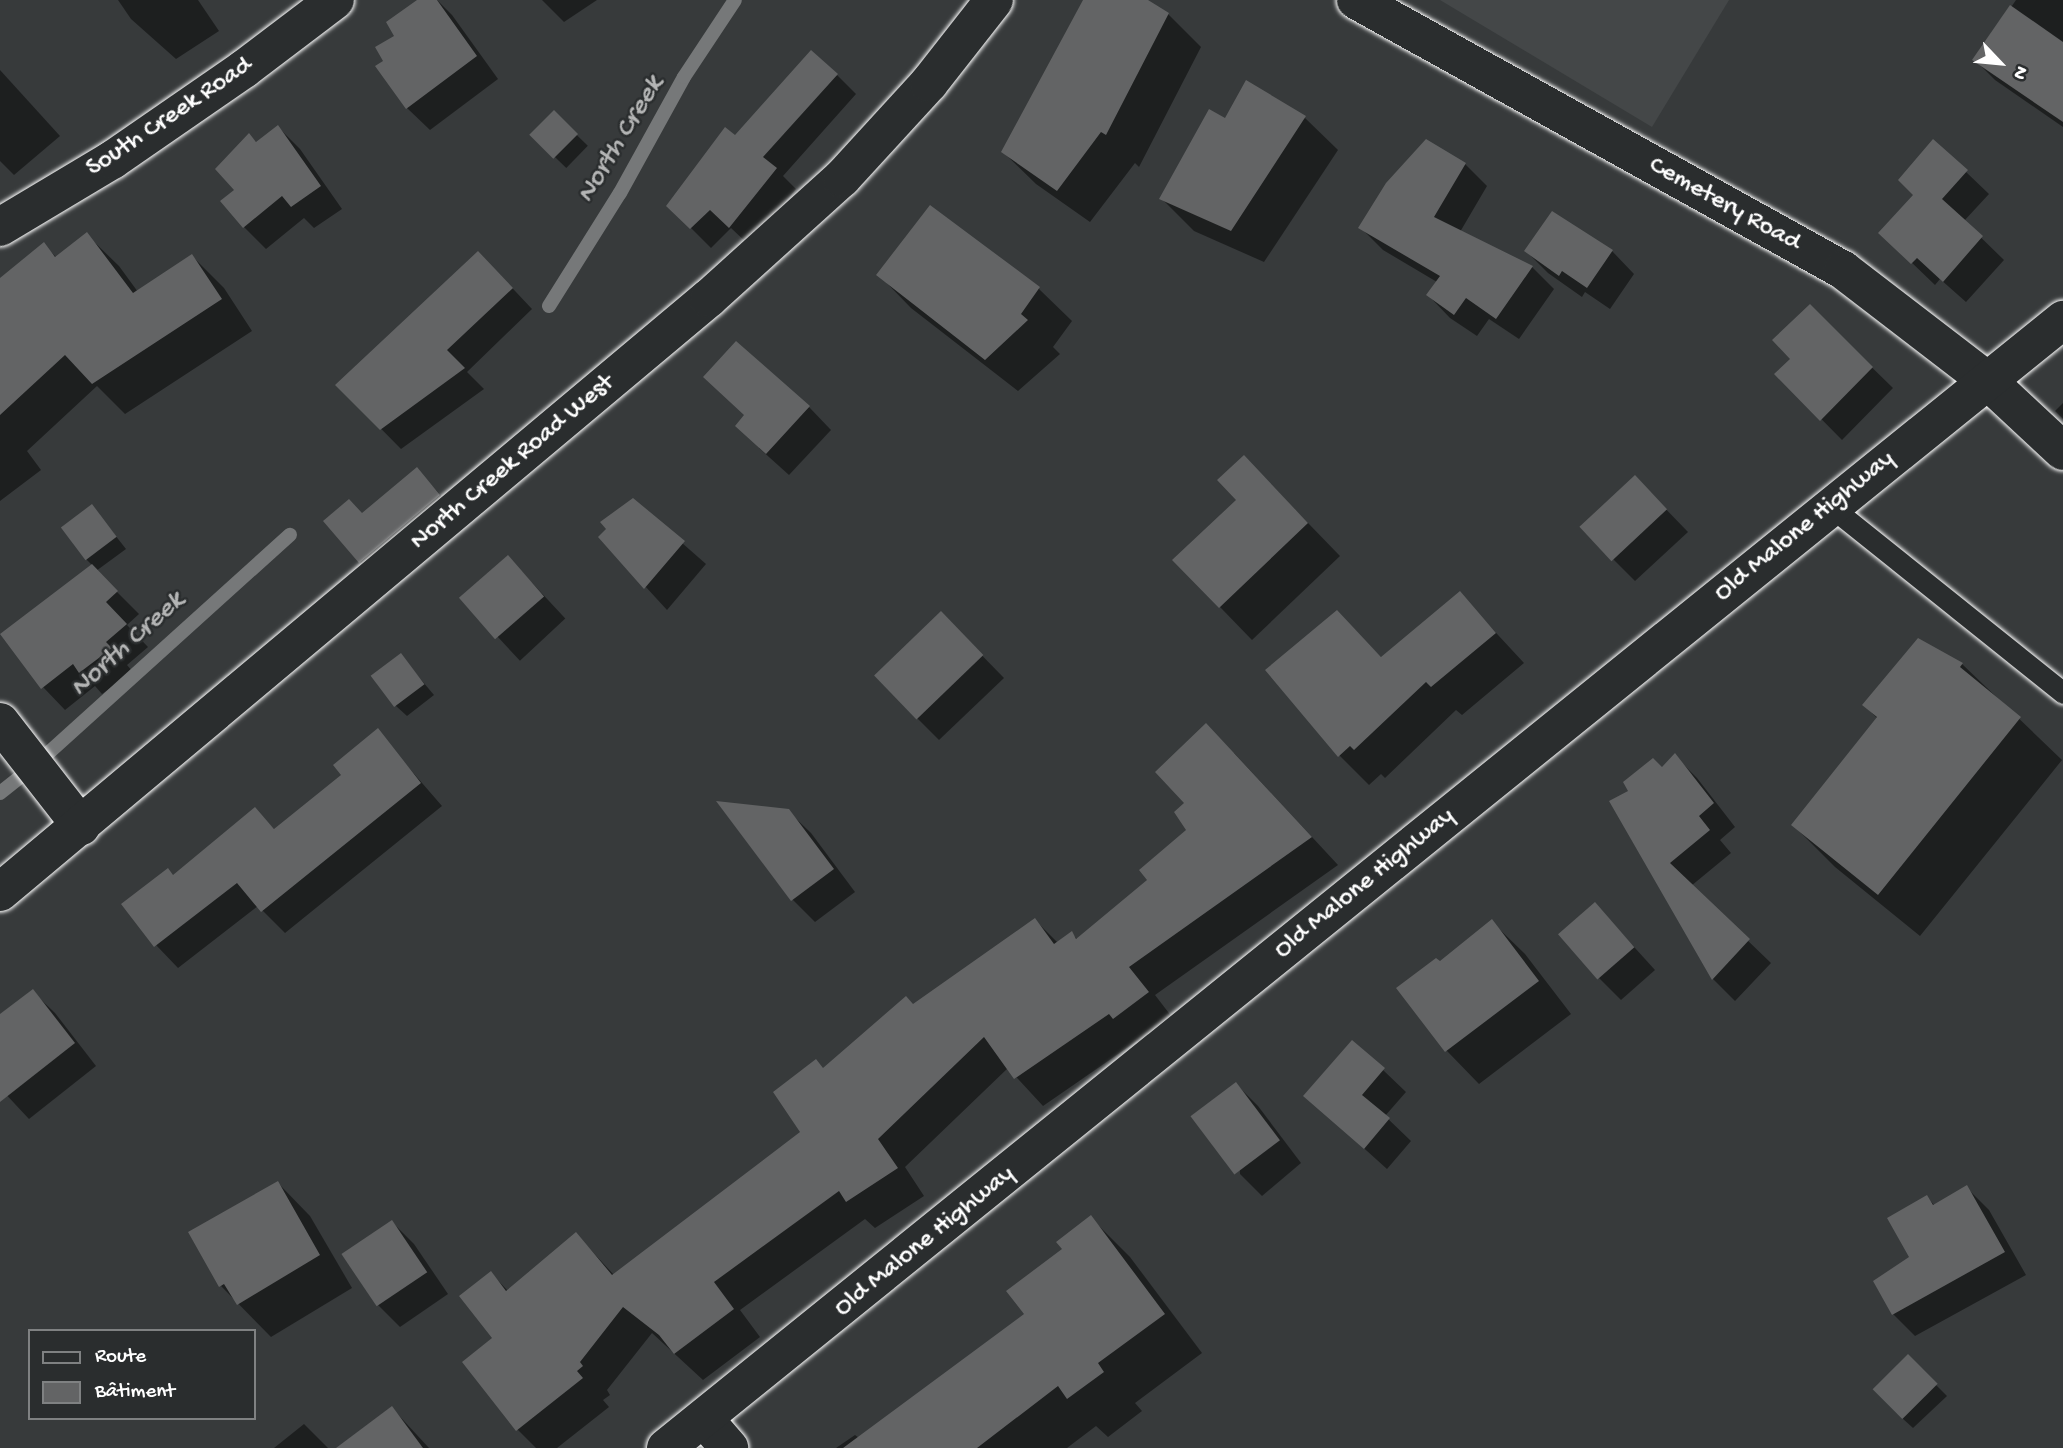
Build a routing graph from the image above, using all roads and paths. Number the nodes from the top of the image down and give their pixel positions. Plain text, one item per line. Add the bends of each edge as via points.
1 (335, 0) edge
2 (994, 0) edge
3 (1356, 0) edge
4 (0, 227) edge
5 (2063, 320) edge
6 (1989, 382) junction
7 (2063, 451) edge
8 (1830, 506) junction
9 (2063, 693) edge
10 (0, 722) edge
11 (81, 825) junction
12 (0, 892) edge
13 (717, 1434) edge
14 (666, 1448) edge

1 - 4 street, South Creek Road via 112,160
2 - 11 street, North Creek Road West via 929,83 842,178 709,299
3 - 6 street, Cemetery Road via 1843,270
5 - 6 street, Old Malone Highway
6 - 7 street, Cemetery Road
6 - 8 street, Old Malone Highway
8 - 9 lane
8 - 13 street, Old Malone Highway
10 - 11 street
11 - 12 street, North Creek Road West
13 - 14 street, Old Malone Highway

